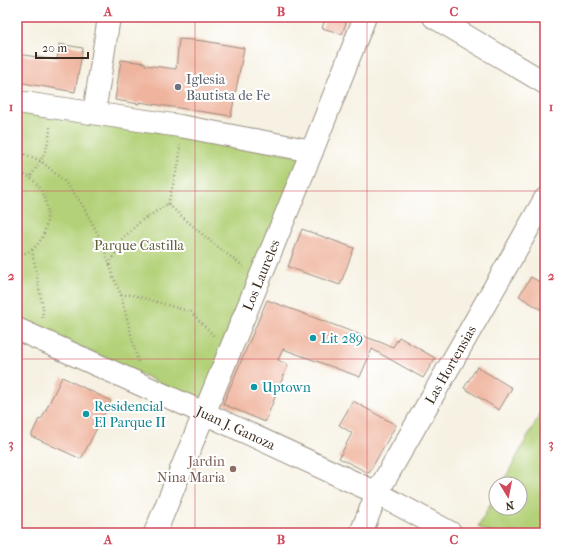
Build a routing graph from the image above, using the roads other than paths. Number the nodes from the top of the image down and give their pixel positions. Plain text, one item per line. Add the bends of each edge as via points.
1 (109, 17) edge
2 (364, 17) edge
3 (434, 17) edge
4 (545, 83) edge
5 (17, 102) edge
6 (94, 113) junction
7 (312, 151) junction
8 (545, 199) edge
9 (17, 329) edge
10 (204, 413) junction
11 (377, 494) junction
12 (155, 533) edge
13 (360, 533) edge
14 (451, 533) edge

1 - 6 street
2 - 7 street, Los Laureles
3 - 4 street
5 - 6 street
6 - 7 street
7 - 10 street, Los Laureles
8 - 11 street, Las Hortensias
9 - 10 street, Juan J. Ganoza
10 - 11 street, Juan J. Ganoza
10 - 12 street, Los Laureles
11 - 13 street, Las Hortensias
11 - 14 street, Juan J. Ganoza

